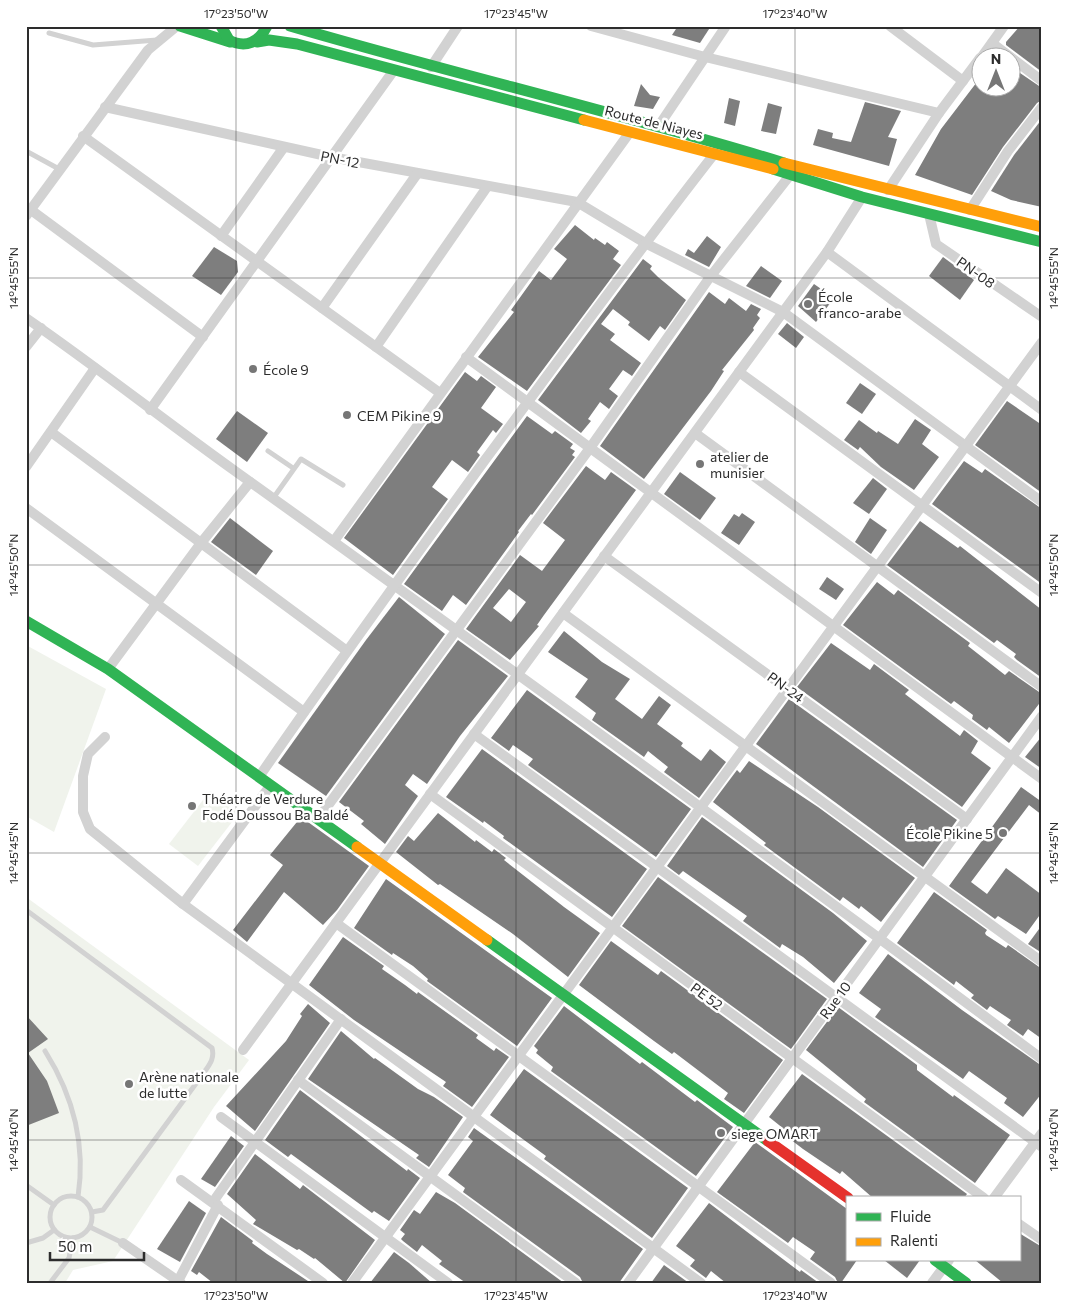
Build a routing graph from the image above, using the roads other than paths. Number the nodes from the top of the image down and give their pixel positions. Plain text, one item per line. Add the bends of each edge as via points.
1 (178, 26) edge
2 (221, 26) edge
3 (267, 26) edge
4 (290, 26) edge
5 (458, 26) edge
6 (591, 26) edge
7 (632, 26) edge
8 (726, 26) edge
9 (890, 26) edge
10 (1004, 26) edge
11 (304, 28) edge
12 (901, 29) edge
13 (49, 33) dead end
14 (625, 36) junction
15 (159, 40) junction
16 (230, 42) junction
17 (257, 42) junction
18 (992, 43) junction
19 (988, 48) edge
20 (705, 57) junction
21 (431, 68) junction
22 (394, 70) junction
23 (970, 72) edge
24 (963, 81) junction
25 (1042, 81) edge
26 (105, 107) junction
27 (1042, 107) edge
28 (939, 113) junction
29 (658, 127) junction
30 (630, 132) junction
31 (83, 136) junction
32 (284, 147) junction
33 (26, 151) edge
34 (715, 153) junction
35 (331, 157) junction
36 (59, 169) junction
37 (417, 174) junction
38 (791, 174) junction
39 (487, 187) junction
40 (888, 190) junction
41 (862, 197) junction
42 (577, 202) junction
43 (970, 210) junction
44 (28, 213) edge
45 (929, 214) junction
46 (1040, 225) edge
47 (221, 236) junction
48 (1042, 242) edge
49 (644, 243) junction
50 (827, 252) junction
51 (257, 261) junction
52 (710, 277) junction
53 (322, 308) junction
54 (783, 312) junction
55 (1042, 317) edge
56 (26, 318) edge
57 (41, 328) junction
58 (203, 337) junction
59 (1042, 342) edge
60 (26, 347) edge
61 (376, 347) junction
62 (466, 357) junction
63 (94, 368) junction
64 (739, 372) junction
65 (1008, 385) junction
66 (440, 393) junction
67 (528, 402) junction
68 (150, 410) junction
69 (1042, 410) edge
70 (51, 432) junction
71 (695, 433) junction
72 (964, 446) junction
73 (590, 448) junction
74 (268, 452) dead end
75 (26, 467) edge
76 (293, 468) junction
77 (250, 482) junction
78 (342, 485) dead end
79 (651, 492) junction
80 (274, 497) junction
81 (1042, 502) edge
82 (921, 505) junction
83 (26, 508) edge
84 (334, 541) junction
85 (201, 543) junction
86 (604, 556) junction
87 (876, 566) junction
88 (394, 585) junction
89 (1042, 594) edge
90 (157, 605) junction
91 (563, 613) junction
92 (26, 621) edge
93 (832, 625) junction
94 (457, 630) junction
95 (347, 651) junction
96 (108, 670) junction
97 (518, 676) junction
98 (1042, 687) edge
99 (786, 688) junction
100 (304, 712) junction
101 (1042, 716) edge
102 (474, 734) junction
103 (105, 737) dead end
104 (745, 746) junction
105 (1012, 757) junction
106 (258, 777) junction
107 (1042, 779) edge
108 (270, 786) junction
109 (430, 794) junction
110 (700, 808) junction
111 (318, 819) junction
112 (967, 819) junction
113 (380, 864) junction
114 (656, 866) junction
115 (925, 876) junction
116 (183, 904) junction
117 (26, 910) edge
118 (336, 923) junction
119 (612, 927) junction
120 (880, 938) junction
121 (1042, 962) edge
122 (292, 984) junction
123 (563, 994) junction
124 (836, 998) junction
125 (341, 1019) junction
126 (243, 1050) dead end
127 (45, 1052) dead end
128 (518, 1055) junction
129 (792, 1058) junction
130 (1042, 1059) edge
131 (298, 1080) junction
132 (474, 1116) junction
133 (221, 1117) dead end
134 (744, 1124) junction
135 (1042, 1133) edge
136 (254, 1141) junction
137 (1038, 1145) edge
138 (430, 1176) junction
139 (181, 1180) dead end
140 (26, 1185) edge
141 (699, 1186) junction
142 (981, 1196) edge
143 (996, 1196) edge
144 (78, 1197) junction
145 (846, 1197) edge
146 (215, 1204) junction
147 (54, 1205) junction
148 (92, 1212) junction
149 (1020, 1225) edge
150 (90, 1227) junction
151 (54, 1230) junction
152 (385, 1237) junction
153 (73, 1238) junction
154 (1042, 1240) edge
155 (26, 1243) edge
156 (123, 1243) joint
157 (654, 1248) junction
158 (943, 1262) edge
159 (179, 1282) edge
160 (50, 1283) edge
161 (323, 1283) edge
162 (352, 1283) edge
163 (448, 1283) edge
164 (576, 1283) edge
165 (628, 1283) edge
166 (702, 1283) edge
167 (831, 1283) edge
168 (932, 1283) edge
169 (966, 1283) edge

1 - 15 street
1 - 16 main road, Route de Niayes
2 - 16 main road
3 - 17 main road
4 - 11 main road, Route de Niayes
5 - 21 street
6 - 14 street
7 - 14 street
8 - 20 street
9 - 12 street
10 - 18 street
11 - 21 main road, Route de Niayes
12 - 24 street
13 - 15 lane via 93,45
14 - 20 street
15 - 26 street
16 - 17 main road, Route de Niayes via 243,46
17 - 22 main road, Route de Niayes via 284,41
18 - 19 street
18 - 25 street
20 - 28 street
20 - 29 street
21 - 29 main road, Route de Niayes
22 - 30 main road, Route de Niayes
22 - 35 street
23 - 24 street
24 - 28 street
26 - 31 street
26 - 32 street, PN-12
27 - 43 street via 1008,151
28 - 40 street
29 - 40 main road, Route de Niayes
30 - 34 main road, Route de Niayes
30 - 42 street
31 - 36 street
31 - 47 street
32 - 35 street, PN-12
32 - 47 street
33 - 36 lane
34 - 38 main road, Route de Niayes
34 - 49 street
35 - 37 street, PN-12
35 - 51 street
36 - 44 street
37 - 39 street, PN-12
37 - 53 street
38 - 41 main road, Route de Niayes
38 - 52 street
39 - 42 street, PN-12
39 - 61 street
40 - 43 main road, Route de Niayes
41 - 45 main road, Route de Niayes
41 - 50 street
42 - 49 street
42 - 62 street
43 - 46 main road, Route de Niayes
44 - 58 street
45 - 48 main road, Route de Niayes
45 - 55 street, PN-08 via 936,244
47 - 51 street
49 - 52 street
49 - 67 street
50 - 54 street
50 - 65 street
51 - 53 street
51 - 58 street
52 - 54 street
52 - 73 street
53 - 61 street
54 - 64 street
54 - 72 street
56 - 57 street
57 - 60 street
57 - 63 street
58 - 68 street
59 - 65 street
61 - 66 street
62 - 66 street
62 - 67 street
63 - 68 street
63 - 70 street
64 - 71 street
64 - 82 street
65 - 69 street
65 - 72 street
66 - 84 street
67 - 73 street
67 - 88 street
68 - 77 street
70 - 75 street
70 - 85 street
71 - 79 street
71 - 87 street
72 - 81 street
72 - 82 street
73 - 79 street
73 - 94 street
74 - 76 lane
76 - 78 lane via 301,459
76 - 80 lane
77 - 80 street
77 - 85 street
79 - 86 street
79 - 93 street
80 - 84 street
82 - 87 street
82 - 89 street
83 - 90 street
84 - 88 street
85 - 90 street
85 - 95 street
86 - 91 street
86 - 99 street, PN-24
87 - 93 street
87 - 98 street
88 - 94 street
88 - 95 street
90 - 96 street
90 - 100 street
91 - 97 street
91 - 104 street
92 - 96 main road
93 - 99 street
93 - 105 street
94 - 97 street
94 - 111 street
95 - 100 street
96 - 106 main road
97 - 102 street
97 - 110 street
99 - 104 street
99 - 112 street, PN-24
100 - 106 street
101 - 105 street, Rue 10
102 - 109 street
102 - 114 street
103 - 116 street via 88,754 83,776 83,812 90,829
104 - 110 street
104 - 115 street
105 - 107 street
105 - 112 street, Rue 10
106 - 108 main road
108 - 111 main road
108 - 116 street
109 - 113 street
109 - 119 street, PE 52
110 - 114 street
110 - 120 street
111 - 113 main road
112 - 115 street, Rue 10
113 - 118 street
113 - 123 main road
114 - 119 street
114 - 124 street
115 - 120 street, Rue 10
115 - 121 street
116 - 122 street
117 - 148 lane via 212,1048 214,1054 213,1060 103,1210
118 - 122 street
118 - 128 street
119 - 123 street
119 - 129 street, PE 52
120 - 124 street, Rue 10
120 - 130 street
122 - 125 street
122 - 126 street
123 - 128 street
123 - 134 main road
124 - 129 street, Rue 10
124 - 137 street
125 - 131 street
125 - 132 street
127 - 144 lane via 60,1076 78,1129 81,1175
128 - 132 street
128 - 141 street
129 - 134 street, Rue 10
129 - 142 street, PE 52
131 - 136 street
131 - 138 street
132 - 138 street
132 - 157 street
133 - 136 street
134 - 141 street, Rue 10
134 - 145 main road
135 - 137 street
136 - 146 street
136 - 152 street
137 - 143 street
138 - 152 street
138 - 164 street
139 - 146 street
140 - 147 lane
141 - 157 street, Rue 10
141 - 167 street
144 - 147 lane via 63,1197
144 - 148 lane
146 - 159 street
146 - 161 street
147 - 151 lane via 50,1216
148 - 150 lane
149 - 154 street
150 - 153 lane via 84,1234
150 - 156 lane
151 - 153 lane via 61,1236
151 - 155 lane via 43,1238
152 - 162 street
152 - 163 street
153 - 160 lane via 69,1258
156 - 159 street
157 - 165 street, Rue 10
157 - 166 street
158 - 168 street
158 - 169 main road

